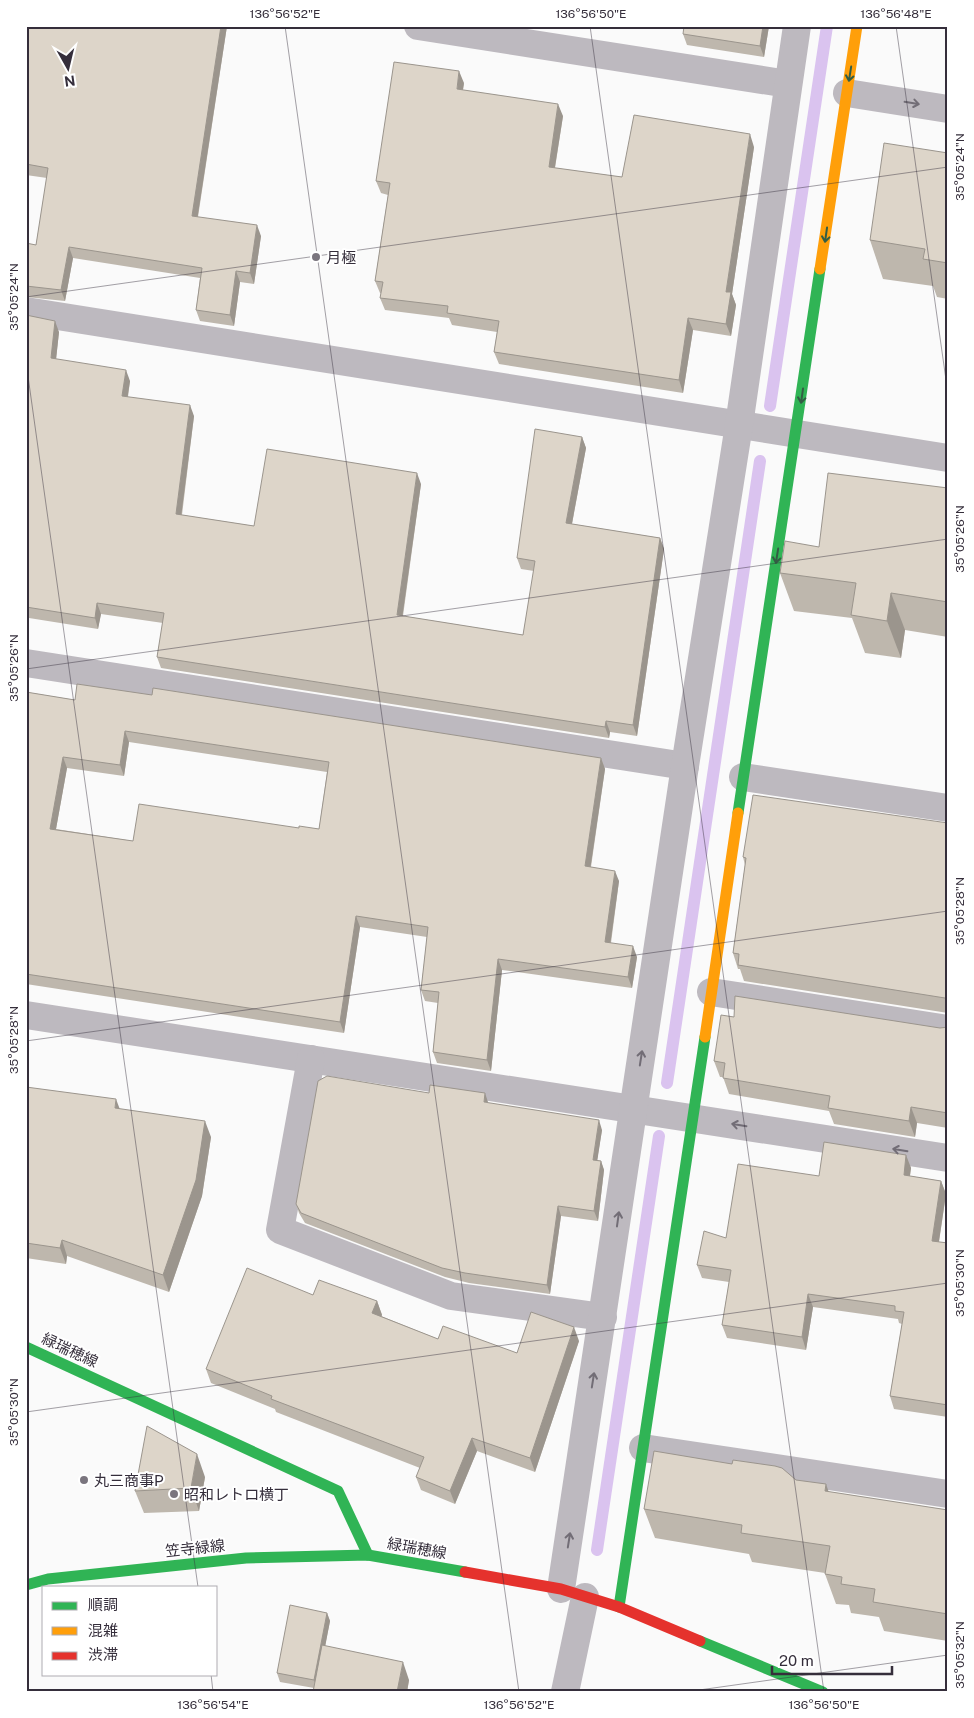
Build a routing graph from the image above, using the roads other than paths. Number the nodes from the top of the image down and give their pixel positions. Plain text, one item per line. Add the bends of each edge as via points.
1 (418, 26) edge
2 (797, 26) edge
3 (857, 26) edge
4 (788, 84) junction
5 (847, 93) junction
6 (948, 109) edge
7 (26, 311) edge
8 (739, 425) junction
9 (796, 435) junction
10 (948, 458) edge
11 (26, 663) edge
12 (685, 766) junction
13 (743, 777) junction
14 (948, 808) edge
15 (711, 992) junction
16 (26, 1015) edge
17 (948, 1029) edge
18 (311, 1059) junction
19 (634, 1108) junction
20 (693, 1118) junction
21 (948, 1158) edge
22 (603, 1317) junction
23 (26, 1347) edge
24 (643, 1448) junction
25 (948, 1494) edge
26 (368, 1555) junction
27 (26, 1585) edge
28 (573, 1593) junction
29 (619, 1606) junction
30 (565, 1692) edge
31 (823, 1692) edge

1 - 4 street
2 - 4 street
3 -> 5 street
4 - 8 street
5 -> 6 street
5 -> 9 street
7 - 8 street
8 - 9 street
8 - 12 street
9 - 10 street
9 -> 13 street
11 - 12 street
19 -> 12 street
13 - 14 street
13 - 15 street
15 - 17 street
15 - 20 street
16 - 18 street
18 - 19 street
18 - 22 street via 280,1230 452,1296
19 - 20 street
22 -> 19 street
21 -> 20 street
20 - 24 street
28 -> 22 street
23 - 26 street, 緑瑞穂線 via 338,1491
24 - 25 street
24 - 29 street
26 - 27 street, 笠寺緑線 via 246,1558 48,1579
26 - 28 street, 緑瑞穂線
28 - 29 street, 緑瑞穂線
28 - 30 street
29 - 31 street, 緑瑞穂線

